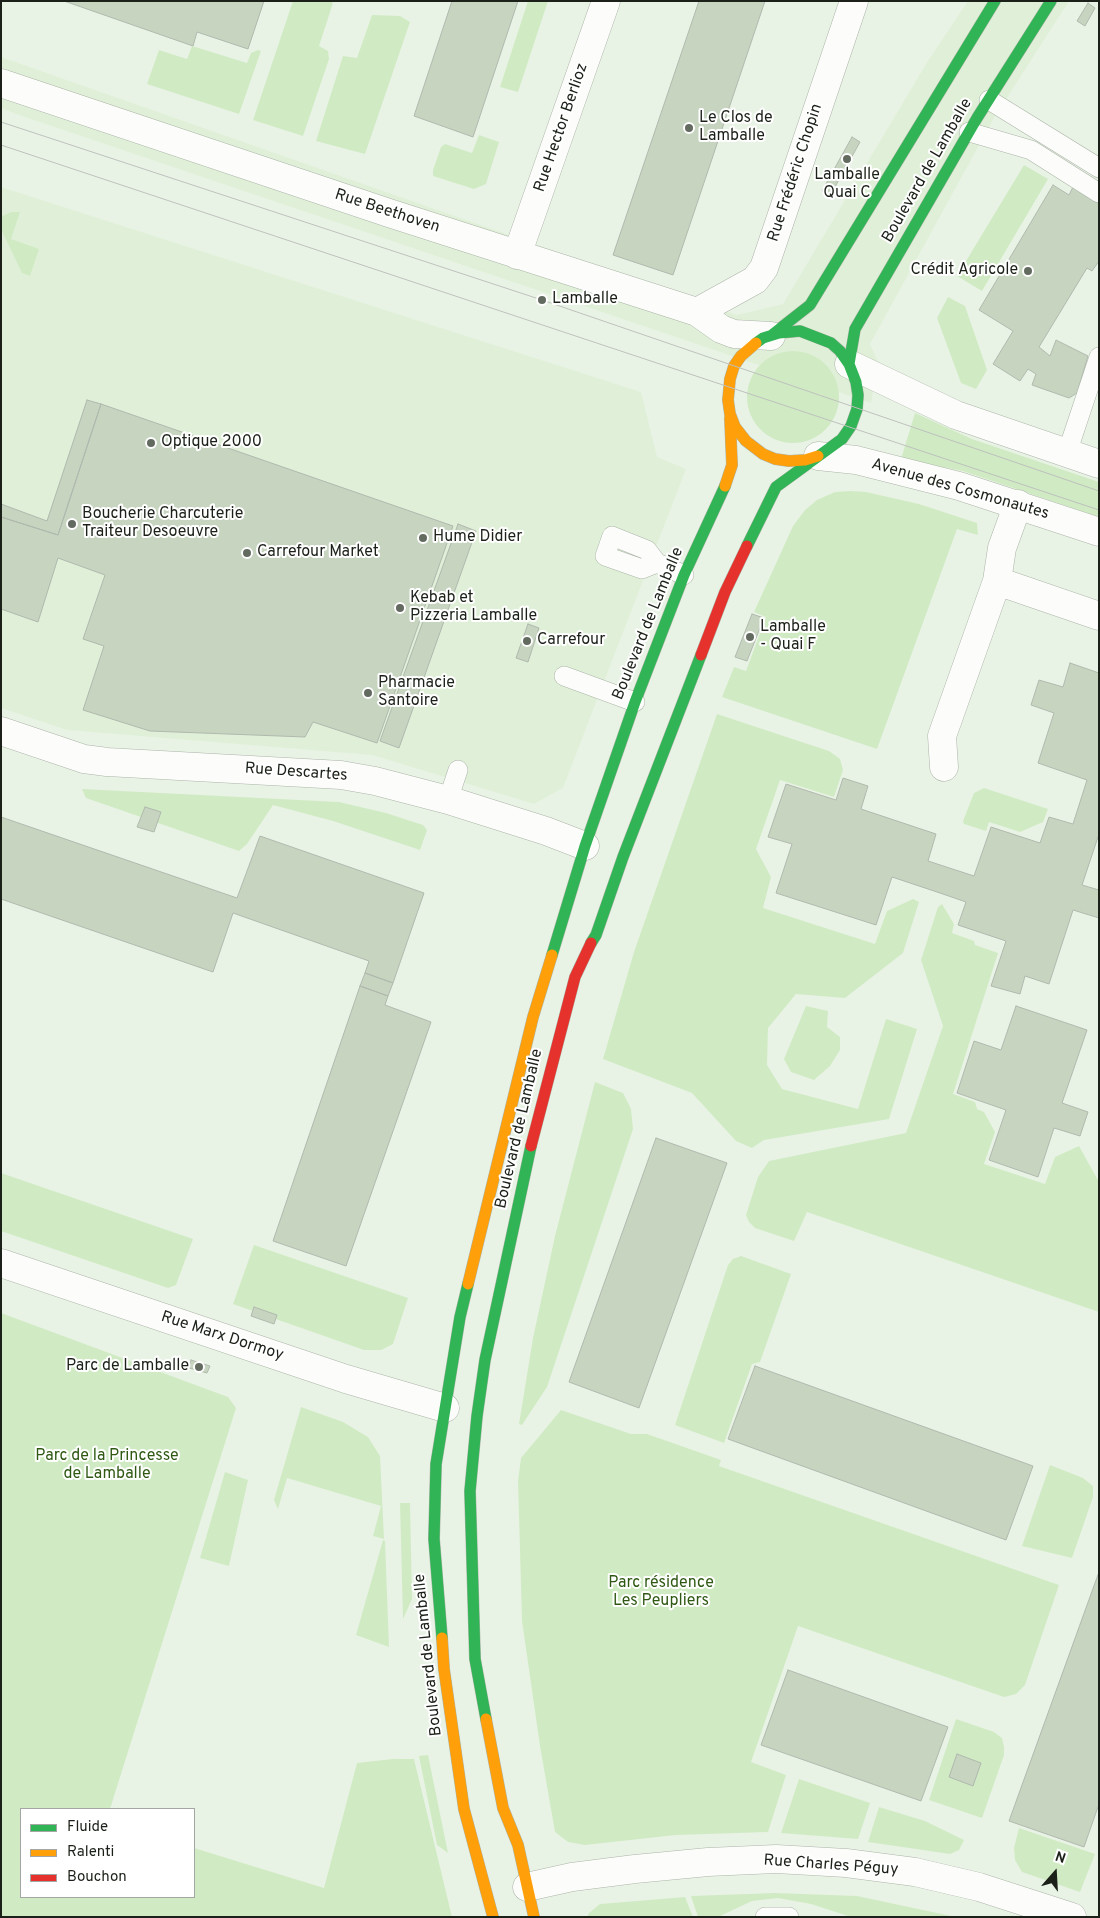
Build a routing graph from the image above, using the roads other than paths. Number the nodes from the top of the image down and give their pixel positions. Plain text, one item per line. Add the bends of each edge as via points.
1 (606, 1) edge
2 (854, 1) edge
3 (995, 1) edge
4 (1051, 1) edge
5 (1, 83) edge
6 (989, 100) junction
7 (969, 132) junction
8 (1099, 168) edge
9 (1099, 194) edge
10 (517, 254) junction
11 (697, 312) junction
12 (771, 336) junction
13 (1099, 357) edge
14 (849, 364) junction
15 (730, 414) junction
16 (1067, 453) junction
17 (818, 456) junction
18 (1099, 464) edge
19 (1018, 504) junction
20 (1099, 532) edge
21 (657, 563) junction
22 (684, 576) junction
23 (997, 581) junction
24 (1099, 616) edge
25 (564, 676) dead end
26 (634, 702) junction
27 (1, 731) edge
28 (944, 767) dead end
29 (458, 770) dead end
30 (448, 800) junction
31 (589, 847) junction
32 (1, 1263) edge
33 (461, 1412) junction
34 (523, 1888) junction
35 (493, 1917) edge
36 (534, 1917) edge
37 (765, 1917) edge
38 (789, 1917) edge
39 (1072, 1917) edge

1 - 10 street, Rue Hector Berlioz
2 - 11 street, Rue Frédéric Chopin via 764,268 755,280
3 - 12 street, Boulevard de Lamballe via 810,305
4 - 6 street, Boulevard de Lamballe
5 - 10 street, Rue Beethoven
6 - 7 street, Boulevard de Lamballe
6 - 8 lane
7 - 9 lane via 1031,150
7 - 14 street, Boulevard de Lamballe via 854,329
10 - 11 street, Rue Beethoven
11 - 12 street, Rue Beethoven via 734,334
12 - 14 street via 779,332 800,331 819,337 840,351
12 - 15 street via 750,346 734,366 728,386
13 - 16 lane
14 - 16 street via 956,415
14 - 17 street via 858,395 851,426 842,439
15 - 17 street via 746,441 763,454 789,461
15 - 22 street, Boulevard de Lamballe via 732,465 726,487
16 - 18 street
17 - 19 street, Avenue des Cosmonautes via 856,460
17 - 33 street, Boulevard de Lamballe via 776,487 760,517 725,592 620,856 596,935 575,977 539,1112 485,1360
19 - 20 street, Avenue des Cosmonautes
19 - 23 street via 1002,548
21 - 21 lane via 642,570 604,556 612,536 647,550
21 - 22 lane
22 - 26 street, Boulevard de Lamballe
23 - 24 street
23 - 28 street via 942,736
25 - 26 lane
26 - 31 street, Boulevard de Lamballe
27 - 30 street, Rue Descartes via 84,759 341,775
29 - 30 lane
30 - 31 street, Rue Descartes
31 - 33 street, Boulevard de Lamballe via 530,1026 460,1317
32 - 33 street, Rue Marx Dormoy via 346,1379
33 - 34 street, Boulevard de Lamballe via 470,1491 475,1659 503,1808 518,1844
33 - 35 street, Boulevard de Lamballe via 436,1464 434,1539 444,1669 464,1809 491,1894
34 - 36 street, Boulevard de Lamballe
34 - 39 street, Rue Charles Péguy via 572,1877 635,1869 776,1859 846,1863 915,1872 979,1887
37 - 38 lane

